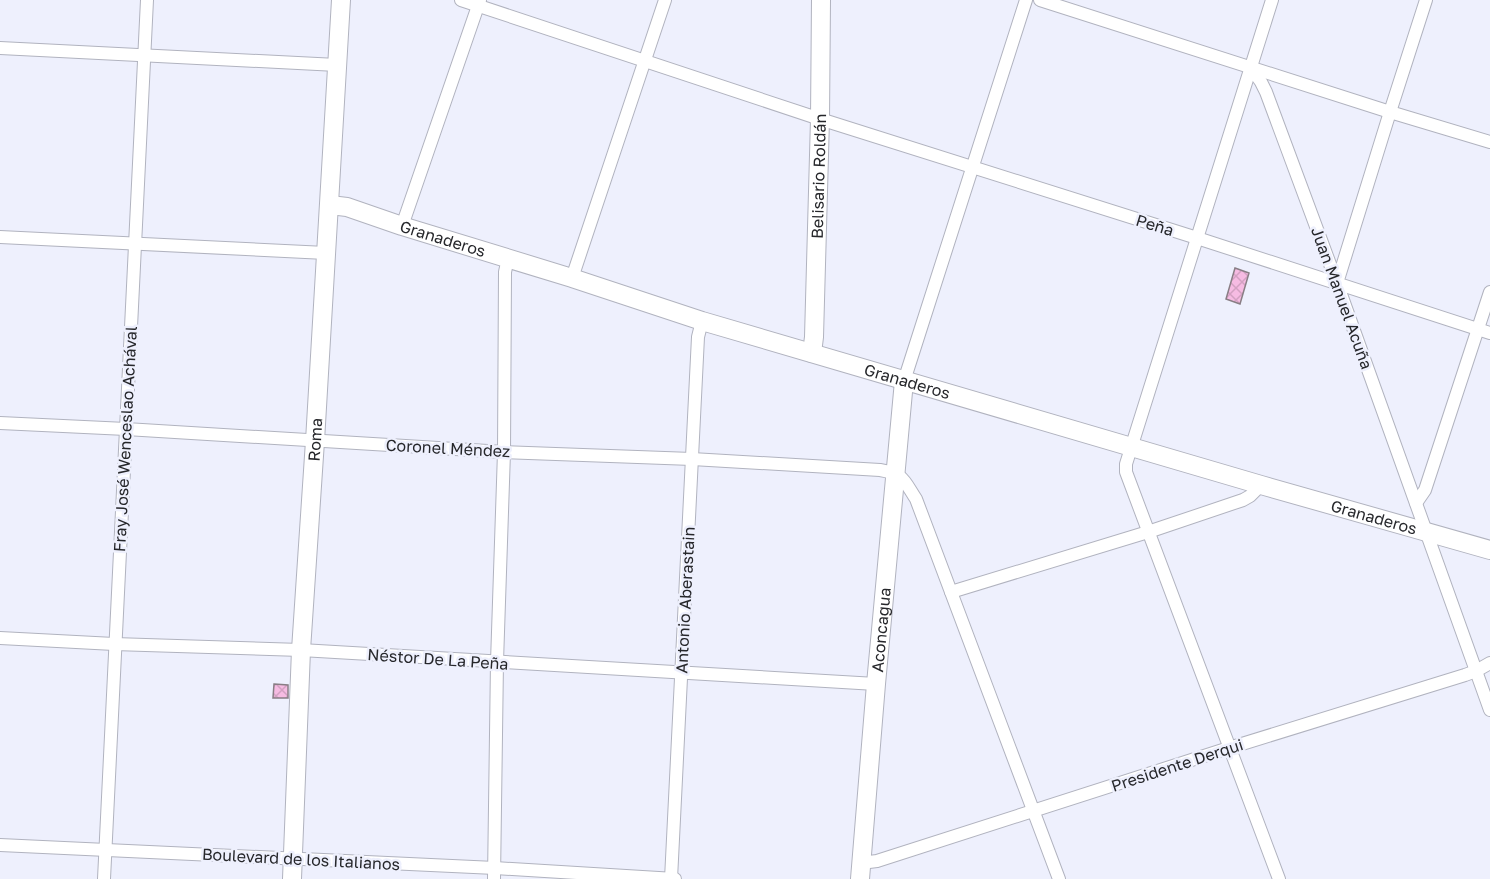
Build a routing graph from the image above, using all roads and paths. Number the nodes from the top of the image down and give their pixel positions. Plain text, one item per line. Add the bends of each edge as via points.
1 (147, 0) edge
2 (341, 0) edge
3 (461, 0) edge
4 (665, 0) edge
5 (821, 0) edge
6 (1026, 0) edge
7 (1040, 0) edge
8 (1272, 0) edge
9 (1426, 0) edge
10 (479, 3) edge
11 (0, 48) edge
12 (144, 56) junction
13 (646, 60) junction
14 (338, 65) junction
15 (1251, 68) junction
16 (1390, 112) junction
17 (820, 119) junction
18 (1490, 142) edge
19 (973, 168) junction
20 (330, 205) junction
21 (402, 226) junction
22 (0, 237) edge
23 (1197, 238) junction
24 (135, 243) junction
25 (326, 253) junction
26 (508, 258) junction
27 (572, 278) junction
28 (1337, 284) junction
29 (1490, 292) edge
30 (702, 321) junction
31 (1484, 331) edge
32 (812, 353) junction
33 (904, 381) junction
34 (0, 423) edge
35 (126, 429) junction
36 (315, 441) junction
37 (1131, 447) junction
38 (504, 452) junction
39 (692, 459) junction
40 (896, 473) junction
41 (1261, 485) junction
42 (1416, 503) junction
43 (1426, 531) junction
44 (1148, 532) junction
45 (1490, 550) edge
46 (951, 592) junction
47 (0, 638) edge
48 (114, 644) junction
49 (301, 650) junction
50 (497, 662) junction
51 (1490, 663) edge
52 (1476, 671) junction
53 (681, 672) junction
54 (876, 684) junction
55 (1490, 710) edge
56 (1229, 748) junction
57 (1034, 811) junction
58 (0, 845) edge
59 (105, 850) junction
60 (293, 858) junction
61 (861, 871) edge
62 (495, 874) edge
63 (104, 879) edge
64 (292, 879) edge
65 (672, 879) edge
66 (1059, 879) edge
67 (1279, 879) edge

1 - 12 street, Fray José Wenceslao Achával
2 - 14 street, Roma
3 - 10 street, Peña
4 - 13 street
5 - 17 street, Belisario Roldán
6 - 19 street
7 - 15 street
8 - 15 street
9 - 16 street
10 - 13 street, Peña
10 - 21 street
11 - 12 street
12 - 14 street
12 - 24 street, Fray José Wenceslao Achával
13 - 17 street, Peña
13 - 27 street
14 - 20 street, Roma
15 - 16 street
15 - 23 street
15 - 28 street, Juan Manuel Acuña via 1266,92
16 - 18 street
16 - 28 street
17 - 19 street, Peña
17 - 32 street, Belisario Roldán
19 - 23 street, Peña
19 - 33 street
20 - 21 street, Granaderos
20 - 25 street, Roma
21 - 26 street, Granaderos
22 - 24 street
23 - 28 street, Peña
23 - 37 street
24 - 25 street
24 - 35 street, Fray José Wenceslao Achával
25 - 36 street, Roma
26 - 27 street, Granaderos
26 - 38 street
27 - 30 street, Granaderos
28 - 31 street, Peña
28 - 42 street, Juan Manuel Acuña
29 - 31 street
30 - 32 street, Granaderos
30 - 39 street, Antonio Aberastain
31 - 42 street via 1425,490
32 - 33 street, Granaderos
33 - 37 street, Granaderos
33 - 40 street, Aconcagua
34 - 35 street, Coronel Méndez
35 - 36 street, Coronel Méndez
35 - 48 street, Fray José Wenceslao Achával
36 - 38 street, Coronel Méndez
36 - 49 street, Roma
37 - 41 street, Granaderos
37 - 44 street via 1126,472
38 - 39 street, Coronel Méndez
38 - 50 street
39 - 40 street, Coronel Méndez
39 - 53 street, Antonio Aberastain
40 - 46 street via 916,499
40 - 54 street, Aconcagua
41 - 43 street, Granaderos
41 - 44 street via 1243,500
42 - 43 street, Juan Manuel Acuña
43 - 45 street, Granaderos
43 - 52 street, Juan Manuel Acuña
44 - 46 street
44 - 56 street
46 - 57 street
47 - 48 street, Néstor De La Peña
48 - 49 street, Néstor De La Peña
48 - 59 street, Fray José Wenceslao Achával
49 - 50 street, Néstor De La Peña
49 - 60 street, Roma
50 - 53 street, Néstor De La Peña
50 - 62 street
51 - 52 street, Presidente Derqui
52 - 55 street, Juan Manuel Acuña
52 - 56 street, Presidente Derqui
53 - 54 street, Néstor De La Peña
53 - 65 street, Antonio Aberastain
54 - 61 street, Aconcagua
56 - 57 street, Presidente Derqui
56 - 67 street
57 - 61 street, Presidente Derqui via 877,861
57 - 66 street
58 - 59 street, Boulevard de los Italianos
59 - 60 street, Boulevard de los Italianos
59 - 63 street, Fray José Wenceslao Achával
60 - 62 street, Boulevard de los Italianos
60 - 64 street, Roma
62 - 65 street, Boulevard de los Italianos

